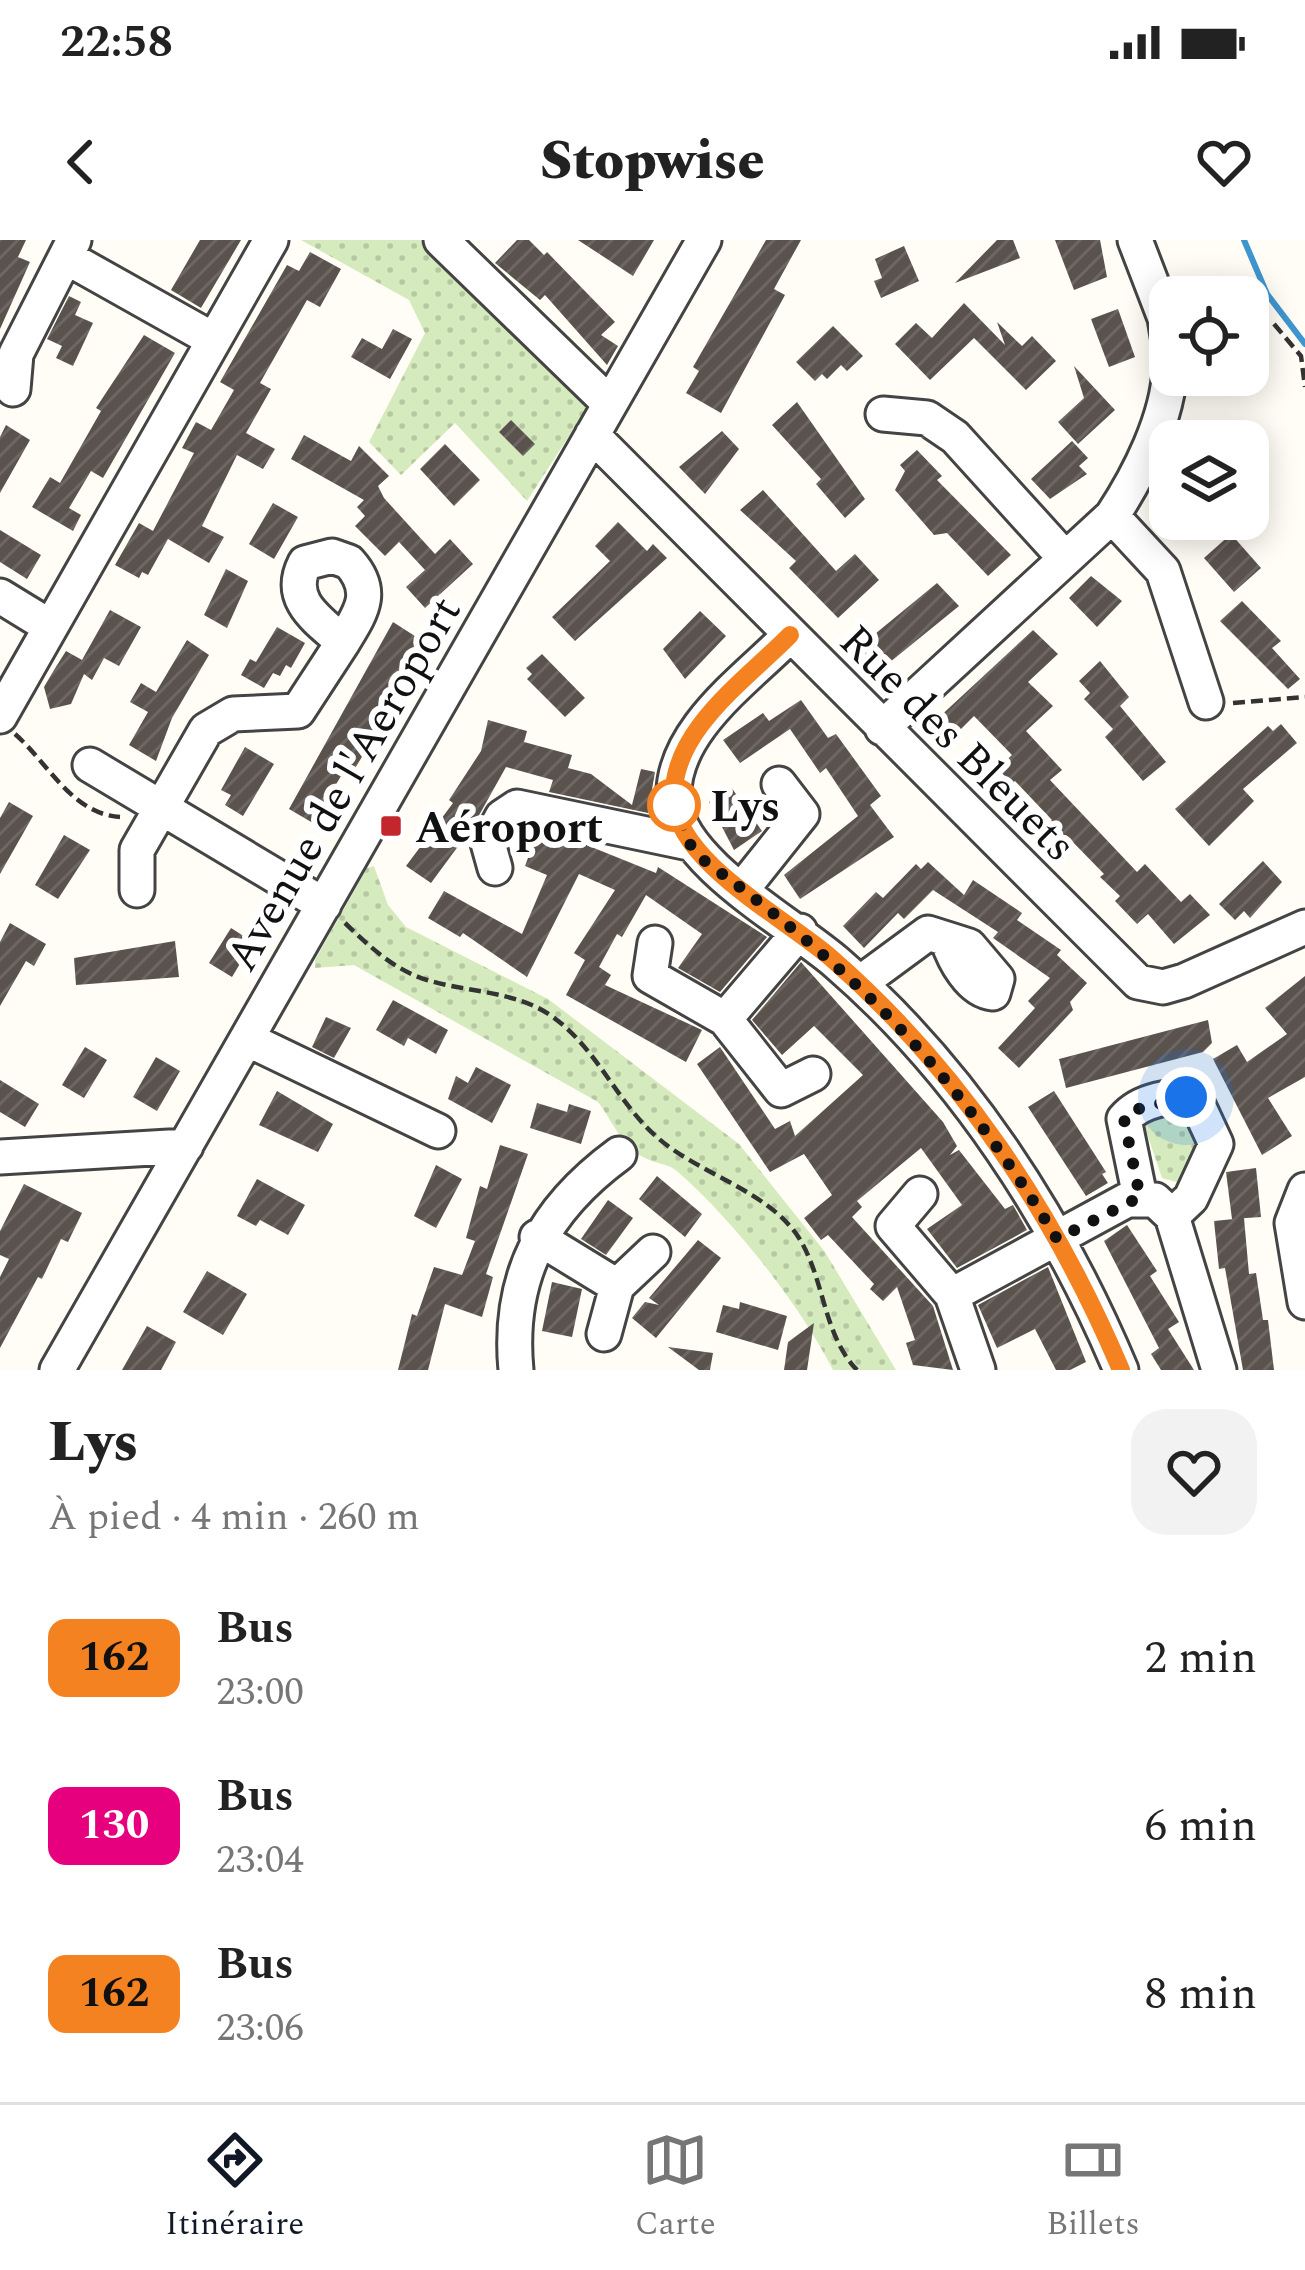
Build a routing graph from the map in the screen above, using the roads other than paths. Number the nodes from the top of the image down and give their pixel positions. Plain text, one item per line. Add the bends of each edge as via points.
1 (271, 240) edge
2 (487, 240) edge
3 (704, 240) edge
4 (1135, 240) edge
5 (70, 248) edge
6 (452, 252) edge
7 (1149, 284) edge
8 (212, 339) junction
9 (13, 389) dead end
10 (1165, 396) edge
11 (610, 404) junction
12 (883, 414) dead end
13 (592, 435) junction
14 (1112, 516) junction
15 (1063, 556) junction
16 (0, 596) edge
17 (49, 626) junction
18 (790, 635) junction
19 (343, 643) dead end
20 (1206, 702) road end
21 (0, 716) edge
22 (882, 728) junction
23 (91, 765) dead end
24 (779, 784) dead end
25 (160, 807) junction
26 (689, 843) junction
27 (495, 868) dead end
28 (743, 888) junction
29 (137, 890) dead end
30 (333, 913) junction
31 (1305, 927) edge
32 (800, 931) junction
33 (947, 939) dead end
34 (655, 943) dead end
35 (860, 983) junction
36 (725, 1018) junction
37 (247, 1040) junction
38 (813, 1074) dead end
39 (438, 1131) dead end
40 (186, 1146) junction
41 (619, 1154) dead end
42 (0, 1157) edge
43 (1305, 1190) edge
44 (920, 1193) dead end
45 (1140, 1197) junction
46 (1172, 1216) junction
47 (537, 1237) junction
48 (1057, 1239) junction
49 (653, 1252) dead end
50 (617, 1286) junction
51 (952, 1295) junction
52 (1305, 1302) edge
53 (604, 1334) dead end
54 (56, 1370) edge
55 (516, 1370) edge
56 (978, 1370) edge
57 (1121, 1370) edge
58 (1219, 1370) edge

1 - 8 street
2 - 6 street
3 - 11 street, Avenue de l'Aeroport
4 - 7 street
5 - 8 street
5 - 9 street via 16,354
6 - 11 street
8 - 17 street
10 - 14 street
11 - 13 street, Avenue de l'Aeroport
12 - 15 street via 927,418 955,437
13 - 18 street, Rue des Bleuets
13 - 30 street, Avenue de l'Aeroport
14 - 15 street
14 - 20 street via 1163,571
15 - 22 street
16 - 17 street
17 - 21 street
18 - 22 street, Rue des Bleuets
18 - 26 street via 682,754 674,805
19 - 25 street via 298,711 218,718
22 - 31 street, Rue des Bleuets via 1138,982 1184,981
23 - 25 street
24 - 28 street via 802,814
25 - 29 street via 137,850
25 - 30 street
26 - 27 street via 517,807 488,843
26 - 28 street
28 - 32 street
30 - 37 street, Avenue de l'Aeroport
32 - 35 street
32 - 36 street
33 - 35 street via 917,937
34 - 36 street via 650,976
35 - 48 street via 949,1078
36 - 38 street via 781,1090
37 - 39 street
37 - 40 street, Avenue de l'Aeroport
40 - 42 street
40 - 54 street, Avenue de l'Aeroport
41 - 47 street via 584,1180
43 - 52 street via 1292,1223
44 - 51 street via 893,1226
45 - 46 street
45 - 46 street via 1124,1119 1175,1095 1196,1101 1216,1144 1191,1198
45 - 48 street
46 - 58 street
47 - 50 street
47 - 55 street via 516,1308
48 - 51 street
48 - 57 street
49 - 50 street
50 - 53 street
51 - 56 street

